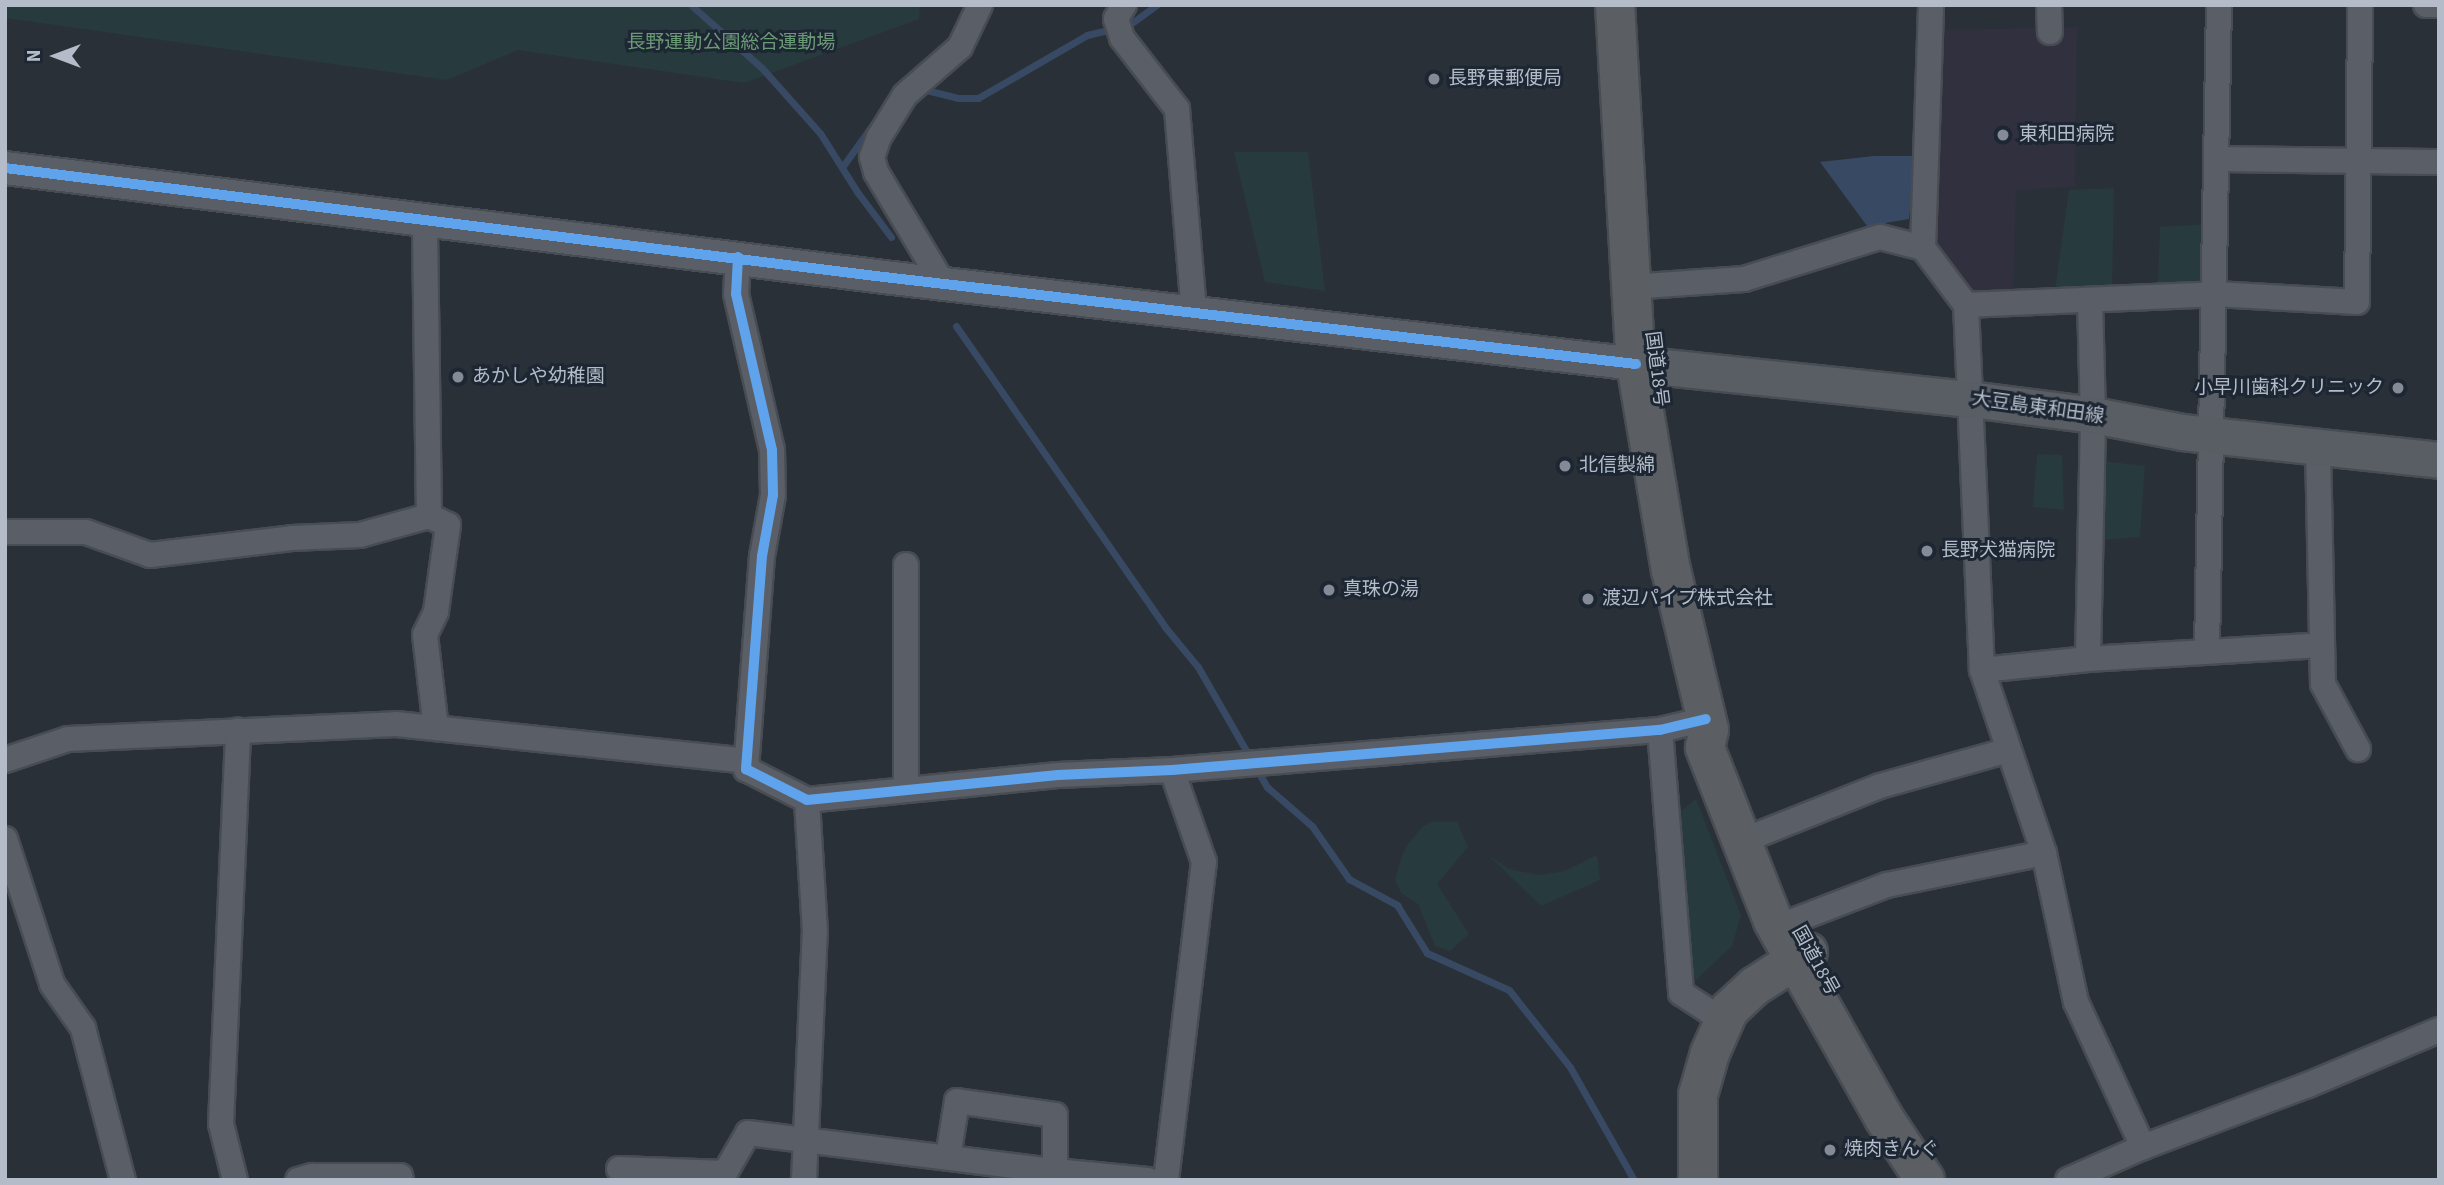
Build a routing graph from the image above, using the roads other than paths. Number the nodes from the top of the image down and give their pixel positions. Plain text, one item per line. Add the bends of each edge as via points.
1 (980, 5) edge
2 (1124, 5) edge
3 (1615, 5) edge
4 (1931, 5) edge
5 (2049, 5) edge
6 (2219, 5) edge
7 (2360, 5) edge
8 (2426, 5) edge
9 (2439, 5) edge
10 (2050, 32) dead end
11 (2217, 159) junction
12 (2360, 161) junction
13 (2439, 162) edge
14 (5, 169) edge
15 (425, 218) junction
16 (1923, 248) junction
17 (738, 257) junction
18 (942, 282) junction
19 (1630, 287) junction
20 (2215, 294) junction
21 (2090, 300) junction
22 (1966, 305) junction
23 (1194, 312) junction
24 (1636, 363) junction
25 (1970, 399) junction
26 (2093, 415) junction
27 (2213, 435) junction
28 (2318, 447) junction
29 (2439, 460) edge
30 (429, 516) junction
31 (5, 532) edge
32 (905, 565) dead end
33 (2322, 645) junction
34 (2207, 651) junction
35 (2088, 659) junction
36 (1982, 670) junction
37 (1708, 725) junction
38 (436, 728) junction
39 (238, 730) junction
40 (1660, 730) junction
41 (2358, 749) dead end
42 (2009, 750) junction
43 (5, 760) edge
44 (746, 761) junction
45 (1172, 770) junction
46 (905, 788) junction
47 (807, 800) junction
48 (1757, 835) junction
49 (5, 839) edge
50 (2044, 853) junction
51 (1798, 945) junction
52 (1724, 1021) junction
53 (2439, 1030) edge
54 (806, 1139) junction
55 (2143, 1147) junction
56 (948, 1157) junction
57 (619, 1169) dead end
58 (1055, 1175) edge
59 (122, 1180) edge
60 (235, 1180) edge
61 (298, 1180) edge
62 (401, 1180) edge
63 (804, 1180) edge
64 (1148, 1180) edge
65 (1166, 1180) edge
66 (1698, 1180) edge
67 (1925, 1180) edge
68 (1948, 1180) edge
69 (2068, 1180) edge

1 - 18 street via 960,47 905,94 879,136 872,157 876,172
2 - 23 street via 1116,19 1122,38 1177,109
3 - 19 highway, 国道18号
4 - 16 street
5 - 10 street
6 - 11 street
7 - 12 street
8 - 9 street
11 - 12 street
11 - 20 street
12 - 13 street
12 - 20 street via 2357,302
14 - 15 street
15 - 17 street
15 - 30 street
16 - 19 street via 1880,237 1744,279
16 - 22 street
17 - 18 street
17 - 44 street via 736,294 772,450 773,495 762,556
18 - 23 street
19 - 24 highway, 国道18号
20 - 21 street
20 - 27 street
21 - 22 street
21 - 26 street
22 - 25 street
23 - 24 street
24 - 25 main road, 大豆島東和田線
24 - 37 highway, 国道18号 via 1671,570
25 - 26 main road, 大豆島東和田線
25 - 36 street
26 - 27 main road, 大豆島東和田線
26 - 35 street
27 - 28 main road, 大豆島東和田線
27 - 34 street
28 - 29 main road, 大豆島東和田線
28 - 33 street
30 - 31 street via 360,535 150,555 86,532
30 - 38 street via 448,525 436,612 425,635
32 - 46 street
33 - 34 street
33 - 41 street via 2323,684
34 - 35 street
35 - 36 street
36 - 42 street
37 - 40 street
37 - 48 highway, 国道18号 via 1724,744
37 - 51 highway, 国道18号 via 1705,748 1768,910
38 - 39 street via 396,724
38 - 44 street
39 - 43 street via 68,738
39 - 60 street via 221,1124
40 - 45 street
40 - 52 street via 1681,993
42 - 48 street via 1880,786
42 - 50 street
44 - 47 street via 746,769
45 - 46 street
45 - 65 street via 1204,862
46 - 47 street
47 - 54 street via 815,932
48 - 51 highway, 国道18号
49 - 59 street via 52,984 83,1028
50 - 51 street via 1886,885
50 - 55 street via 2076,1002
51 - 52 highway via 1729,1010
51 - 67 highway, 国道18号 via 1884,1118
51 - 68 highway, 国道18号
52 - 66 highway via 1698,1095
53 - 55 street
54 - 56 street
54 - 57 street via 748,1133 725,1172
54 - 63 street
55 - 69 street
56 - 58 street
56 - 58 street via 957,1101 1055,1115
58 - 64 street
61 - 62 street via 400,1176

